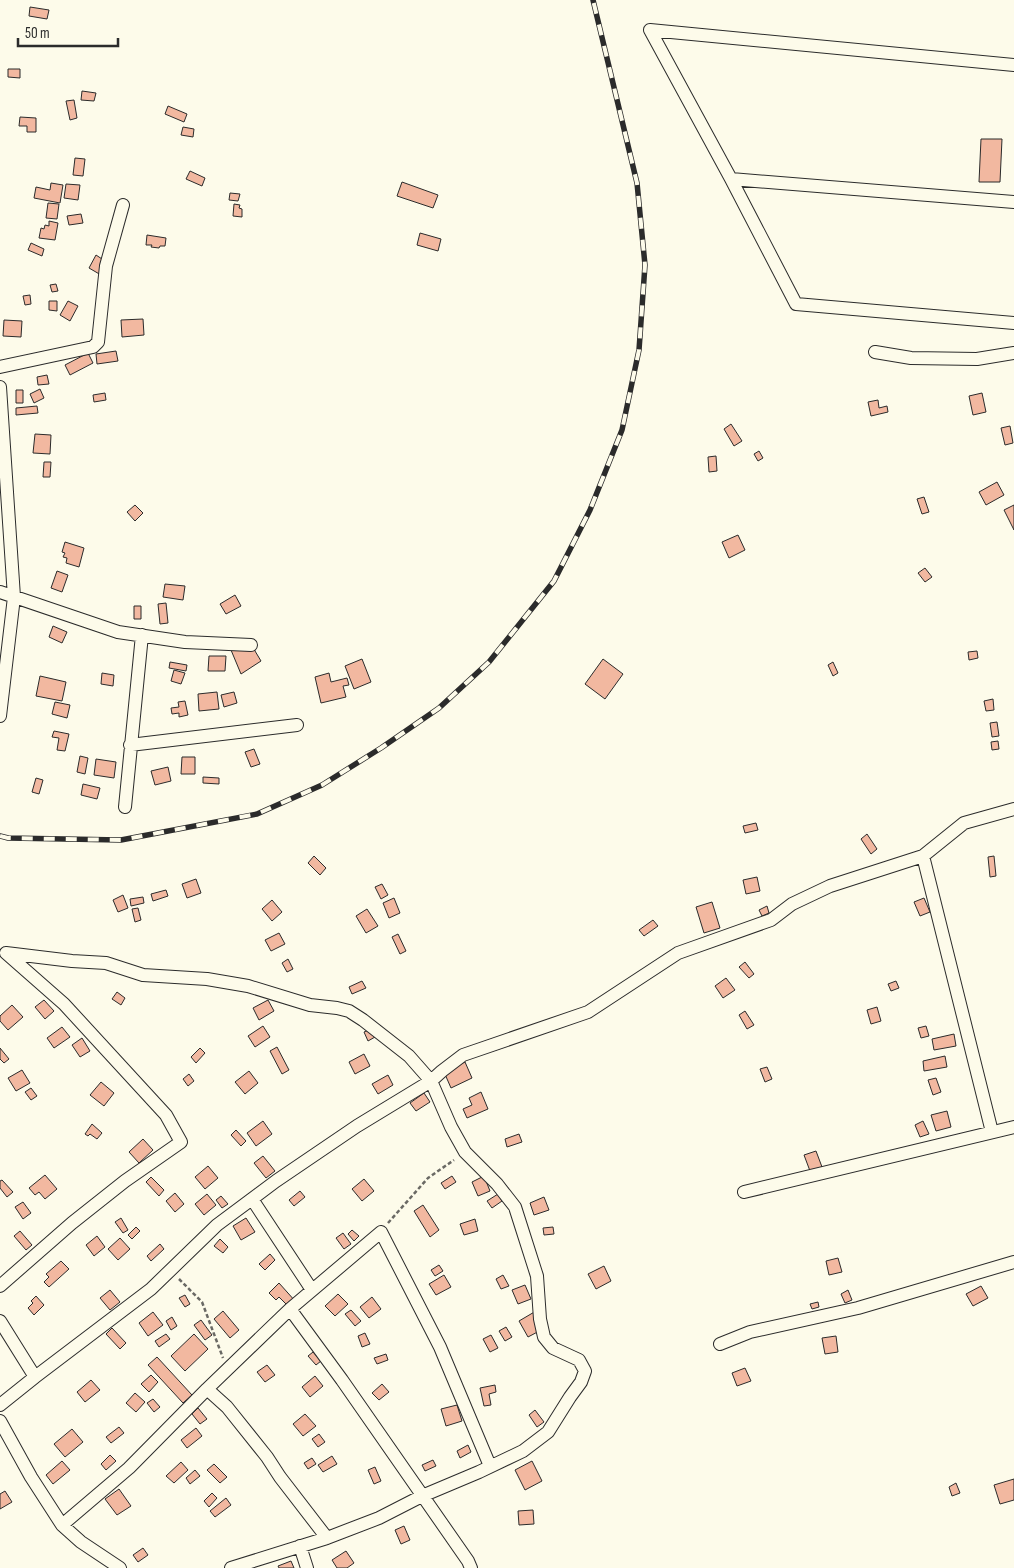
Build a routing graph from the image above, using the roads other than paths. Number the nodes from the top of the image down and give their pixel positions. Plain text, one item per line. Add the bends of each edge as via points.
1 (1014, 65) edge
2 (731, 179) junction
3 (1014, 202) edge
4 (123, 205) dead end
5 (1014, 323) edge
6 (875, 352) dead end
7 (1014, 353) edge
8 (0, 368) edge
9 (0, 387) edge
10 (0, 592) edge
11 (14, 597) junction
12 (142, 636) junction
13 (251, 645) dead end
14 (0, 716) edge
15 (297, 725) dead end
16 (130, 746) junction
17 (124, 807) dead end
18 (1014, 809) edge
19 (923, 856) junction
20 (3, 951) edge
21 (431, 1081) junction
22 (1014, 1127) edge
23 (992, 1132) junction
24 (744, 1192) dead end
25 (252, 1199) junction
26 (1014, 1262) edge
27 (0, 1286) edge
28 (312, 1290) junction
29 (290, 1309) junction
30 (0, 1321) edge
31 (720, 1344) dead end
32 (35, 1377) junction
33 (207, 1388) junction
34 (0, 1405) edge
35 (0, 1421) edge
36 (490, 1466) junction
37 (422, 1496) junction
38 (62, 1525) junction
39 (327, 1538) junction
40 (300, 1546) junction
41 (120, 1568) edge
42 (230, 1568) edge
43 (307, 1568) edge
44 (471, 1568) edge

1 - 2 street via 650,30
2 - 3 street
2 - 5 street via 796,304
4 - 8 street via 106,266 98,342 93,347
6 - 7 street via 911,358 977,359
9 - 11 street
10 - 11 street
11 - 12 street via 118,632
11 - 14 street
12 - 13 street
12 - 16 street
15 - 16 street
16 - 17 street
18 - 19 street via 964,823
19 - 21 street via 830,886 792,904 771,920 678,953 588,1012 463,1055
19 - 23 street
20 - 21 street via 106,963 143,975 207,979 248,986 310,1005 349,1011 409,1056
20 - 27 street via 64,1004 166,1116 181,1142 84,1213
21 - 25 street via 357,1126
21 - 36 street via 465,1152 515,1207 537,1276 544,1337 553,1348 579,1360 585,1371 582,1382 548,1432 523,1450
22 - 23 street
23 - 24 street
25 - 28 street
25 - 32 street via 217,1225 151,1289
26 - 31 street via 858,1308 750,1332
28 - 29 street
28 - 36 street via 381,1232 440,1347
29 - 33 street
29 - 37 street
30 - 32 street
32 - 34 street
33 - 38 street via 129,1468
33 - 39 street via 227,1407
35 - 38 street
36 - 37 street
37 - 39 street via 379,1518
37 - 44 street
38 - 41 street
39 - 40 street
40 - 42 street
40 - 43 street

